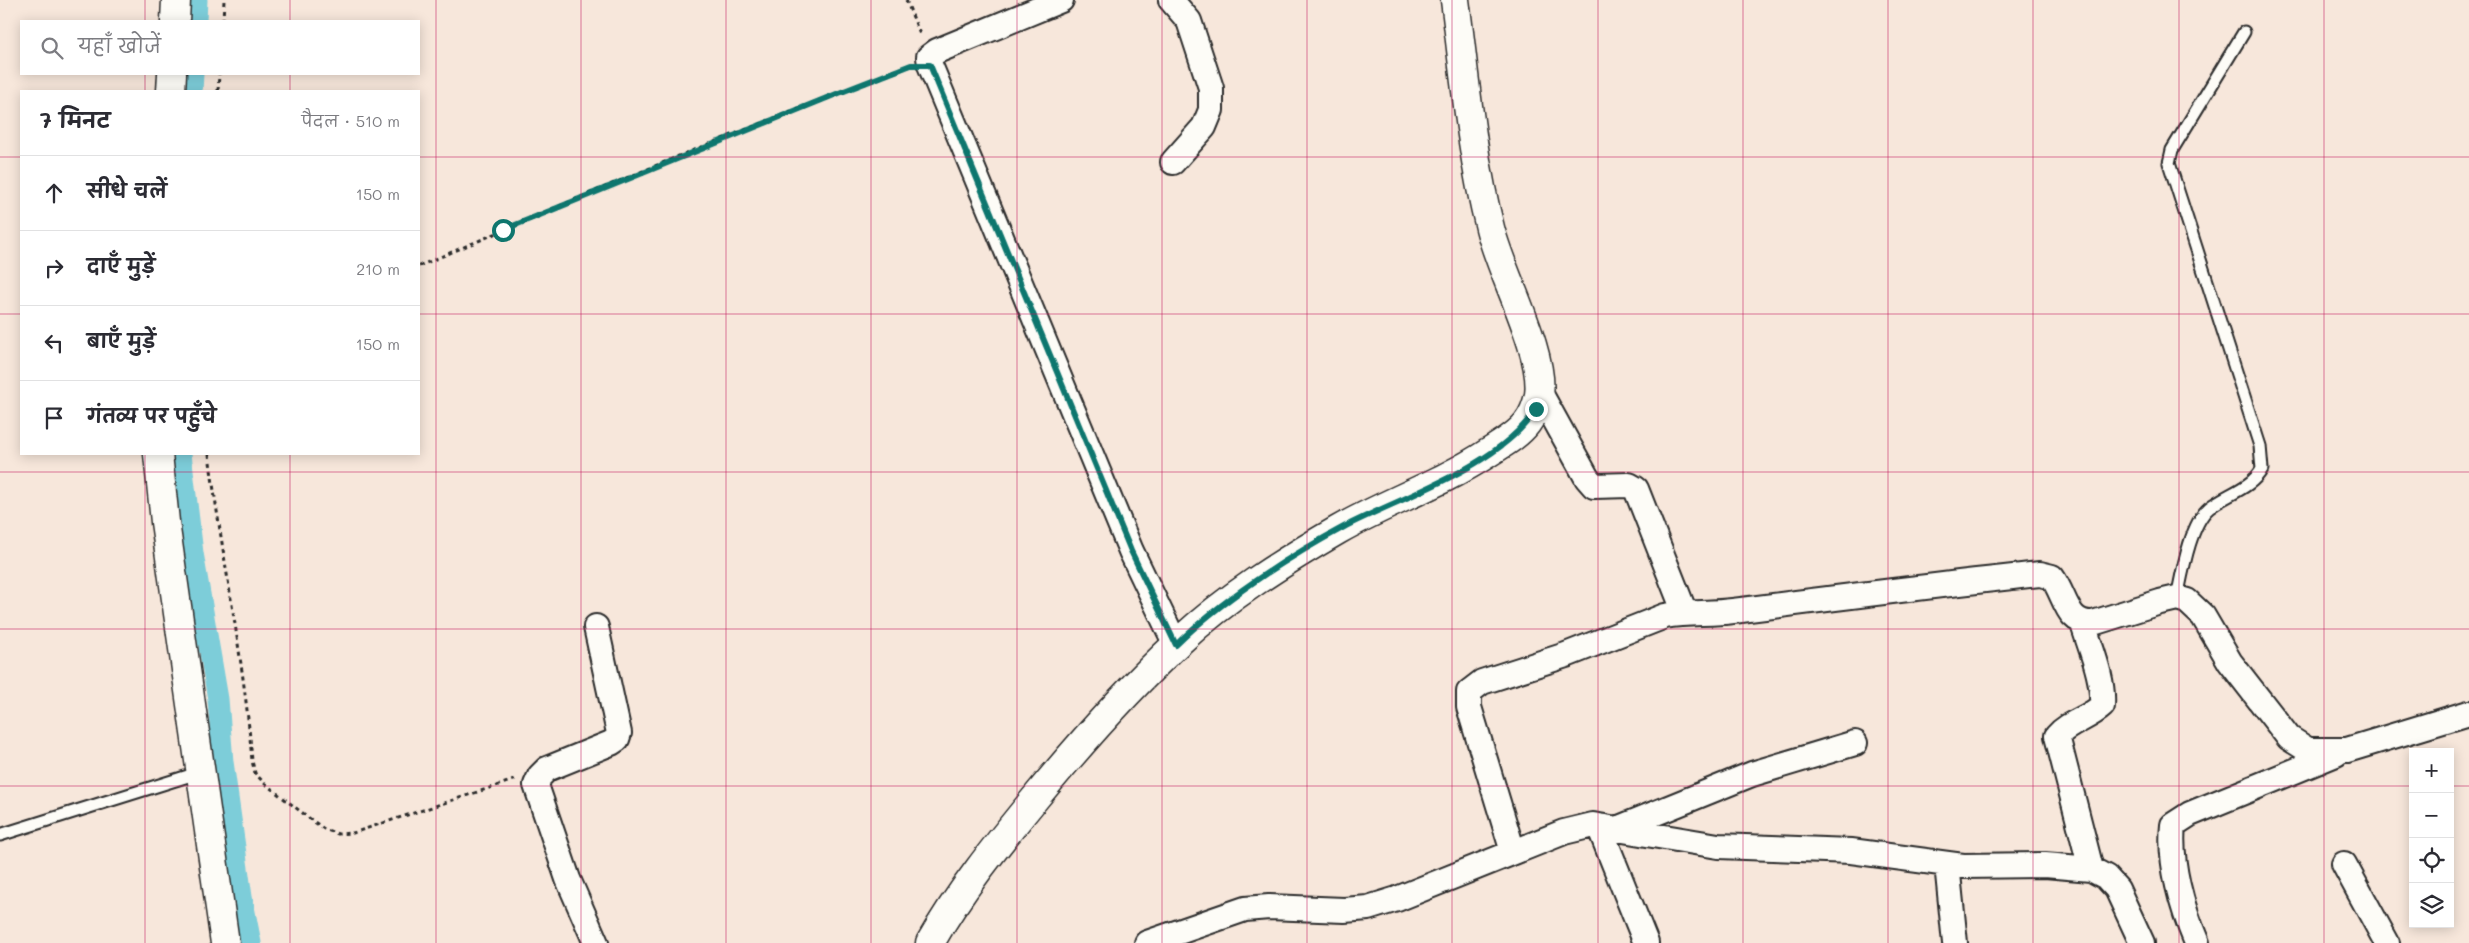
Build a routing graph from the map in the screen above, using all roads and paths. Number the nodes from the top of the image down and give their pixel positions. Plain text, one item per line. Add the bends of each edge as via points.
1 (176, 0) edge
2 (224, 0) edge
3 (906, 0) edge
4 (1061, 0) edge
5 (1171, 0) edge
6 (1456, 0) edge
7 (174, 20) edge
8 (223, 20) edge
9 (2244, 32) dead end
10 (930, 61) junction
11 (172, 75) edge
12 (219, 75) edge
13 (171, 90) edge
14 (218, 90) edge
15 (1172, 162) dead end
16 (420, 266) edge
17 (1539, 391) junction
18 (158, 455) edge
19 (209, 455) edge
20 (2177, 598) junction
21 (1686, 613) junction
22 (2083, 624) junction
23 (596, 627) dead end
24 (1176, 645) junction
25 (2469, 713) edge
26 (1855, 743) dead end
27 (2346, 750) junction
28 (201, 772) junction
29 (540, 776) junction
30 (1609, 827) junction
31 (0, 835) edge
32 (1513, 852) junction
33 (1947, 864) junction
34 (2344, 864) dead end
35 (2091, 869) junction
36 (225, 943) edge
37 (596, 943) edge
38 (930, 943) edge
39 (1147, 943) edge
40 (1646, 943) edge
41 (1956, 943) edge
42 (2142, 943) edge
43 (2196, 943) edge
44 (2387, 943) edge

1 - 7 street
2 - 8 path
3 - 10 path
4 - 10 street via 937,51
5 - 15 street via 1189,21 1211,88 1211,110 1204,127
6 - 17 street via 1475,162 1490,232 1540,374
9 - 20 lane via 2172,150 2169,163 2260,446 2262,469 2256,478 2207,510 2198,524 2182,570
10 - 16 path via 911,65 679,156
10 - 24 street via 1131,551
11 - 13 street
12 - 14 path
17 - 21 street via 1594,486 1629,485 1636,489
17 - 24 street via 1536,409 1515,436 1461,471 1302,551 1241,592
18 - 28 street
19 - 29 path via 241,654 252,761 255,773 264,783 324,829 338,834 353,833 510,781
20 - 22 street
20 - 27 street via 2188,601 2200,612 2230,662 2289,738 2308,750
21 - 22 street via 1723,612 2040,574 2052,577 2074,620
21 - 32 street via 1665,616 1566,655 1482,682 1470,692 1469,707
22 - 35 street via 2102,688 2102,706 2093,715 2064,728 2057,736
23 - 29 street via 619,733 611,743 547,769
24 - 38 street via 1055,774 978,870 950,908
25 - 27 street
26 - 30 street via 1752,774
27 - 43 street via 2190,814 2173,824 2178,883
28 - 31 lane
28 - 36 street
29 - 37 street via 536,786 540,798 568,879
30 - 32 street via 1584,826
30 - 33 street via 1718,846 1851,851
30 - 40 street
32 - 39 street via 1368,908 1245,909
33 - 35 street
33 - 41 street
34 - 44 street
35 - 42 street via 2106,877 2117,889

